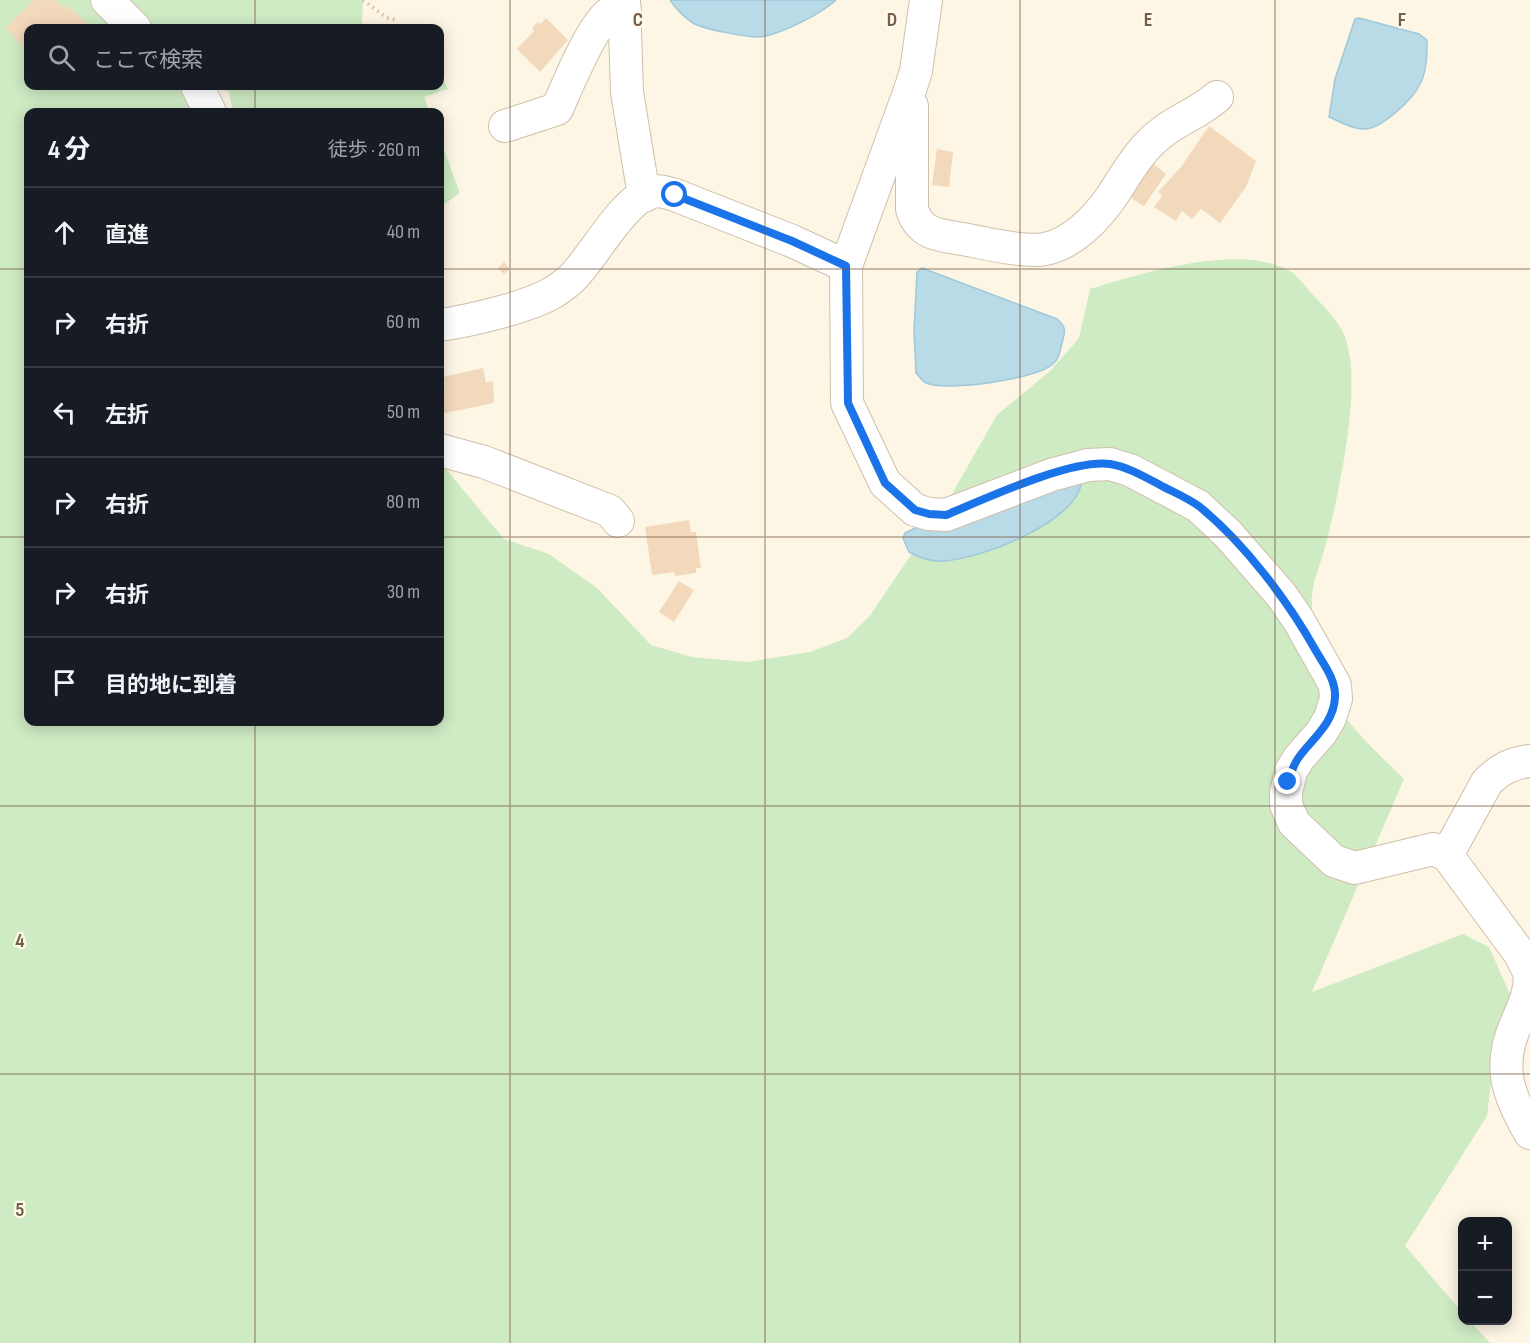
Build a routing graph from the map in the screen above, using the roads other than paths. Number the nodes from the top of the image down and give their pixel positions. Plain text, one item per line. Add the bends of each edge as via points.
1 (107, 0) edge
2 (926, 0) edge
3 (624, 4) edge
4 (131, 24) edge
5 (199, 90) edge
6 (910, 90) junction
7 (1217, 97) dead end
8 (208, 108) edge
9 (505, 126) dead end
10 (644, 196) junction
11 (846, 266) junction
12 (444, 325) edge
13 (444, 451) edge
14 (618, 521) dead end
15 (1530, 761) edge
16 (1447, 855) junction
17 (1530, 975) edge
18 (1530, 1133) edge

1 - 4 street
2 - 6 street
3 - 9 street via 602,21 557,109
3 - 10 street via 627,93
5 - 8 street
6 - 7 street via 912,209 916,221 934,234 1037,250 1064,242 1092,220 1149,143 1167,126
6 - 11 street
10 - 11 street via 651,192 675,195
10 - 12 street via 619,218 572,278 555,291 541,299
11 - 16 street via 848,403 885,483 893,491 915,510 946,515 1051,475 1088,465 1110,464 1147,478 1198,506 1282,596 1335,685 1336,699 1330,718 1291,771 1286,805 1294,823 1334,861 1355,868 1433,849
13 - 14 street via 484,462 610,511
15 - 16 street via 1506,767 1487,782
16 - 17 street via 1520,954
17 - 18 street via 1525,1005 1509,1043 1507,1076 1513,1104

